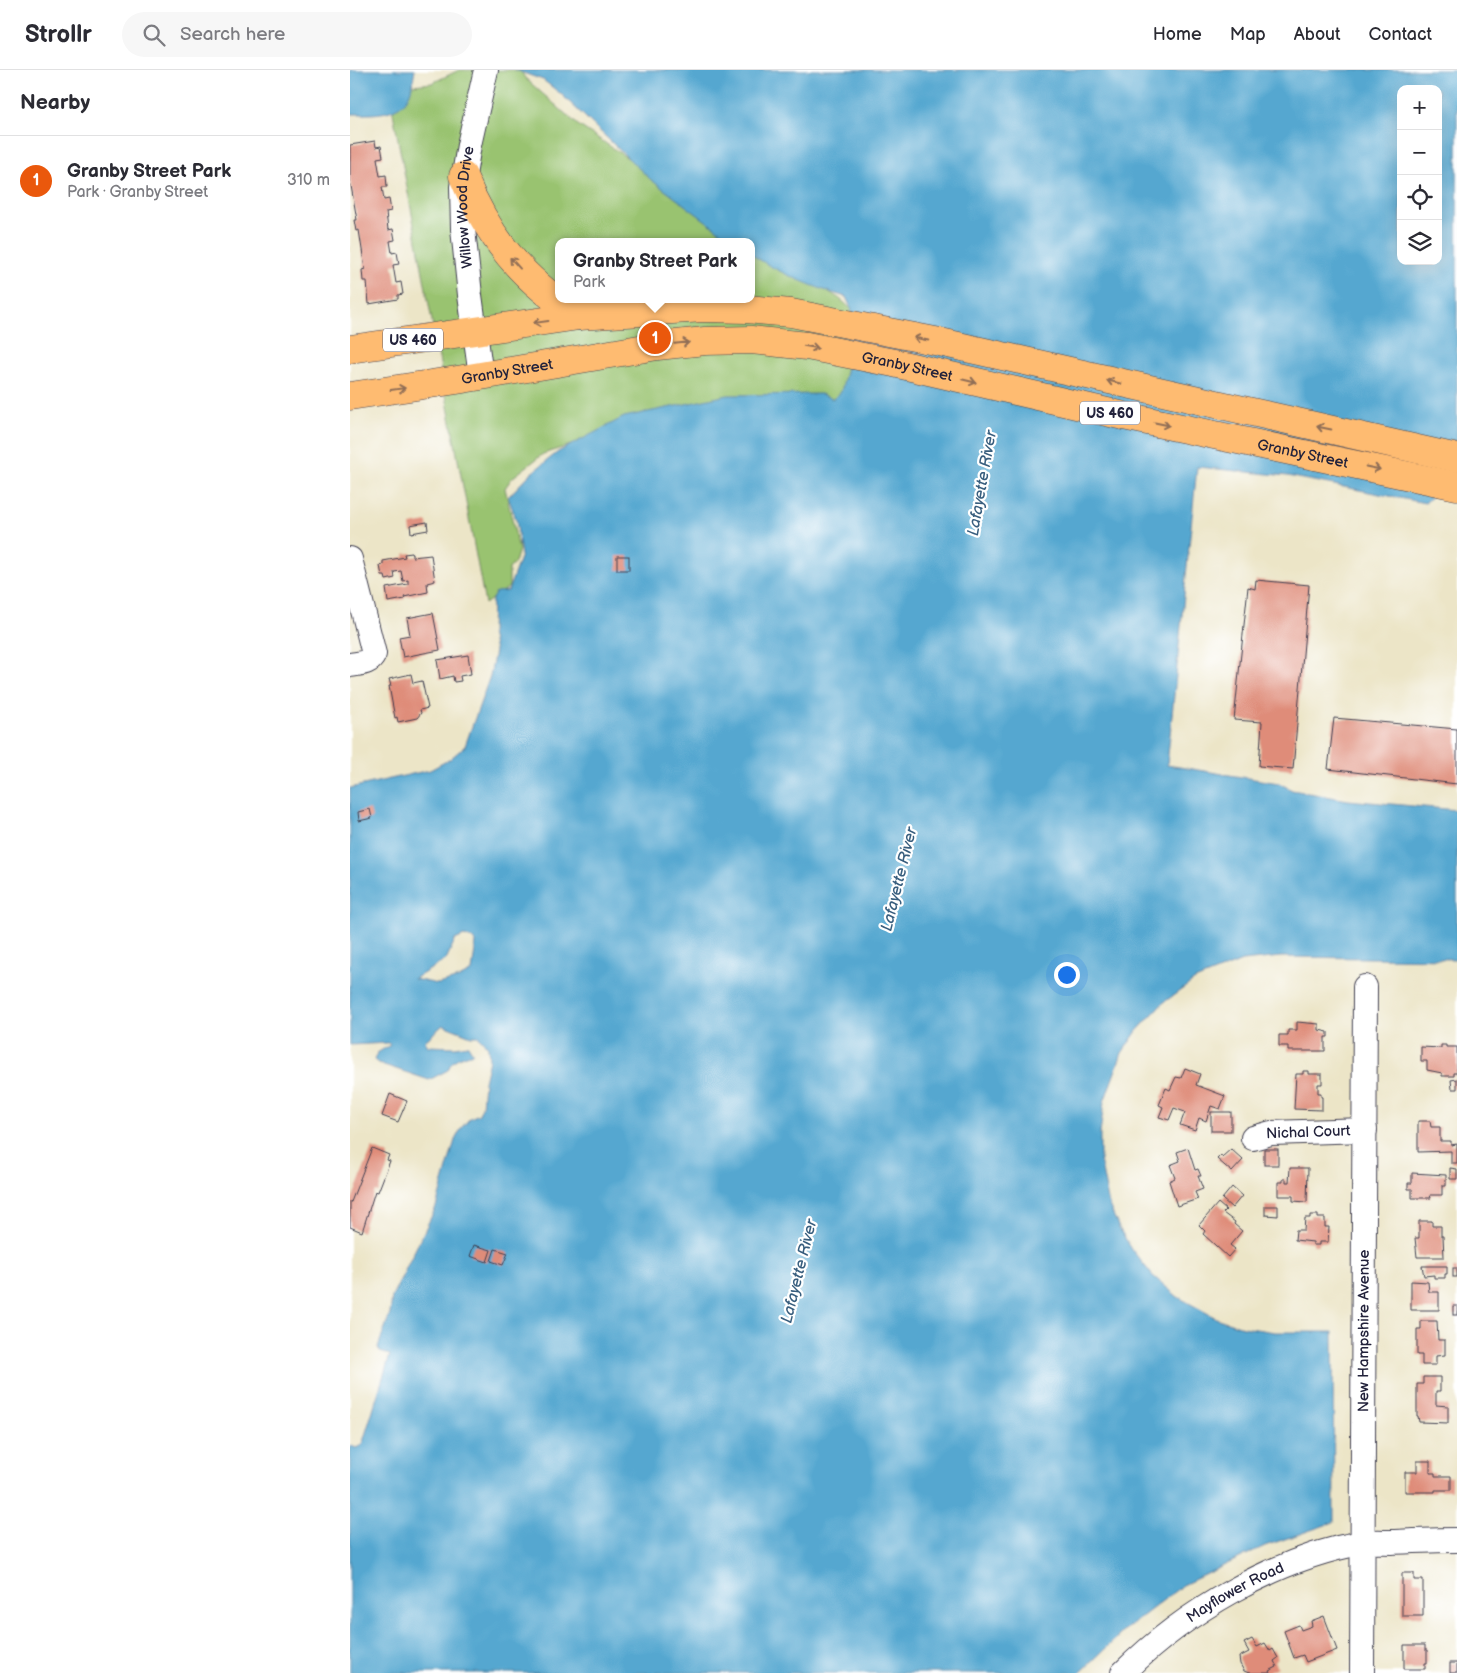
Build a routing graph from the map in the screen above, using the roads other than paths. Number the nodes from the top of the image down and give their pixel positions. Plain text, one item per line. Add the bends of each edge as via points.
1 (486, 70) edge
2 (463, 176) junction
3 (555, 301) edge
4 (559, 303) edge
5 (580, 316) junction
6 (475, 331) junction
7 (350, 349) edge
8 (481, 376) junction
9 (350, 396) edge
10 (1457, 458) edge
11 (1457, 486) edge
12 (350, 559) edge
13 (350, 665) edge
14 (1365, 987) dead end
15 (1365, 1130) junction
16 (1253, 1138) dead end
17 (1457, 1540) edge
18 (1363, 1543) junction
19 (1123, 1673) edge
20 (1362, 1673) edge

1 - 2 street, Willow Wood Drive
3 -> 2 main road via 510,258 471,196
2 - 6 street, Willow Wood Drive via 463,229
5 -> 4 main road
5 -> 6 main road, Granby Street / US 460
10 -> 5 main road, Granby Street / US 460 via 940,342 791,313 704,308
6 - 7 main road, Granby Street / US 460
6 - 8 street, Willow Wood Drive
9 -> 8 main road, Granby Street / US 460
8 -> 11 main road, Granby Street / US 460 via 657,346 723,340 807,346
12 - 13 street via 374,654 367,662
14 - 15 street, New Hampshire Avenue
15 - 16 street, Nichal Court via 1271,1133
15 - 18 street, New Hampshire Avenue
17 - 18 street, Mayflower Road
18 - 19 street, Mayflower Road via 1296,1561 1249,1582 1173,1629
18 - 20 street, New Hampshire Avenue

